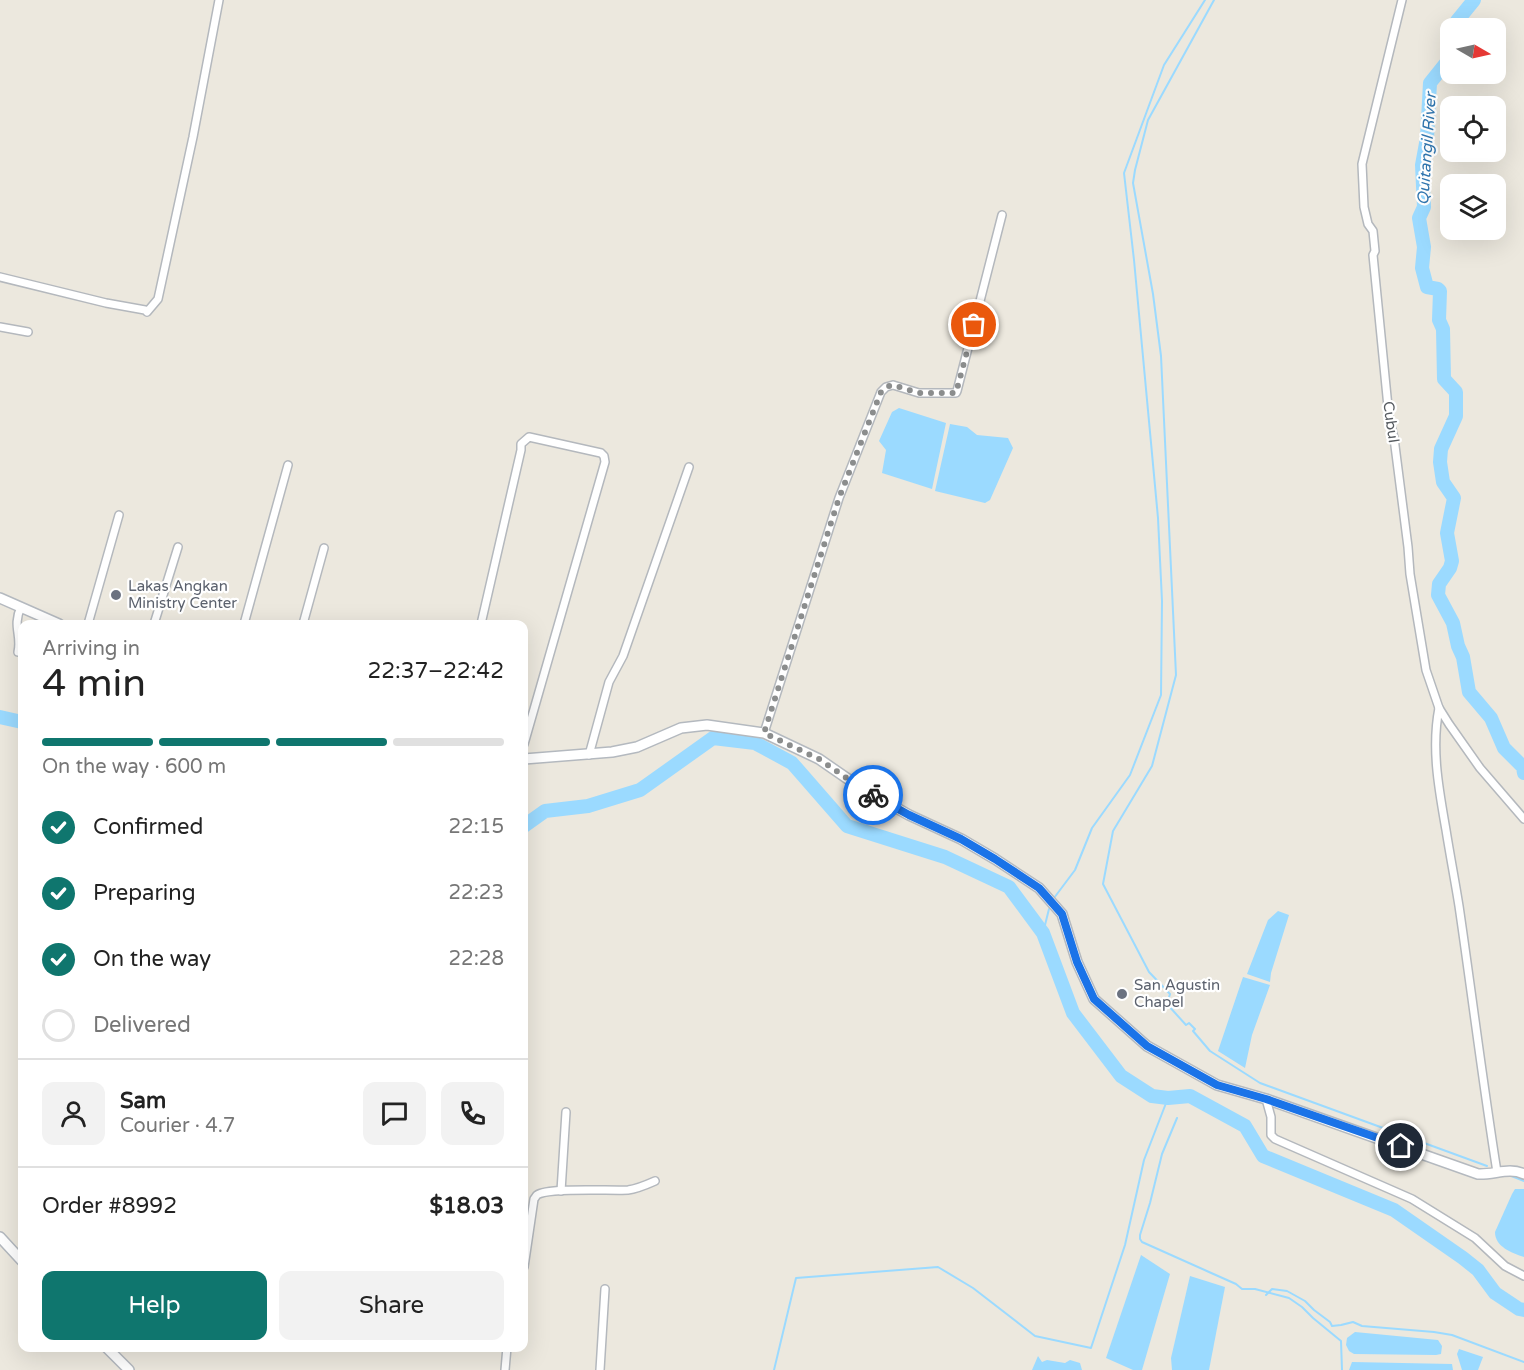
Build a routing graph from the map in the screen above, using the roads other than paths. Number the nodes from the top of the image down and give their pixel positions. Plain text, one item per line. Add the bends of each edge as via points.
1 (219, 0) edge
2 (1402, 0) edge
3 (1002, 215) dead end
4 (0, 277) edge
5 (0, 327) edge
6 (28, 332) dead end
7 (288, 465) dead end
8 (689, 467) dead end
9 (119, 514) dead end
10 (178, 547) dead end
11 (324, 548) dead end
12 (0, 598) edge
13 (21, 607) junction
14 (40, 620) edge
15 (89, 620) edge
16 (155, 620) edge
17 (245, 620) edge
18 (304, 620) edge
19 (483, 620) edge
20 (18, 637) edge
21 (1439, 708) junction
22 (528, 730) edge
23 (764, 733) junction
24 (590, 754) junction
25 (528, 759) edge
26 (1524, 819) edge
27 (1266, 1099) junction
28 (566, 1112) dead end
29 (1497, 1172) junction
30 (1524, 1174) edge
31 (655, 1181) dead end
32 (561, 1191) junction
33 (0, 1237) edge
34 (528, 1240) edge
35 (18, 1257) edge
36 (1524, 1276) edge
37 (605, 1289) dead end
38 (111, 1352) edge
39 (507, 1352) edge
40 (129, 1370) edge
41 (505, 1370) edge
42 (600, 1370) edge

1 - 4 street via 158,299 147,312
2 - 21 street, Cubul via 1362,164 1362,187 1374,241 1372,255 1389,417 1410,574 1426,670
3 - 23 street via 957,392 919,393 893,385 881,392 839,498
5 - 6 street
7 - 17 street
8 - 24 street via 623,656 609,682
9 - 15 street
10 - 16 street
11 - 18 street
12 - 13 street
13 - 14 street
13 - 20 street via 17,616
19 - 22 street via 521,444 529,437 601,453 605,462
21 - 26 street, Cubul via 1480,768
21 - 29 street via 1436,755 1440,794
23 - 24 street via 707,725 681,728 637,747
23 - 27 street via 819,759 909,815 961,839 1039,888 1062,914 1077,962 1094,999 1102,1007 1147,1046 1217,1085
24 - 25 street
27 - 29 street via 1478,1174
27 - 36 street via 1271,1135 1275,1139 1412,1199 1475,1238 1505,1266
28 - 32 street
29 - 30 street
31 - 32 street via 629,1190
32 - 34 street via 540,1194 534,1199
33 - 35 street
37 - 42 street
38 - 40 street
39 - 41 street

